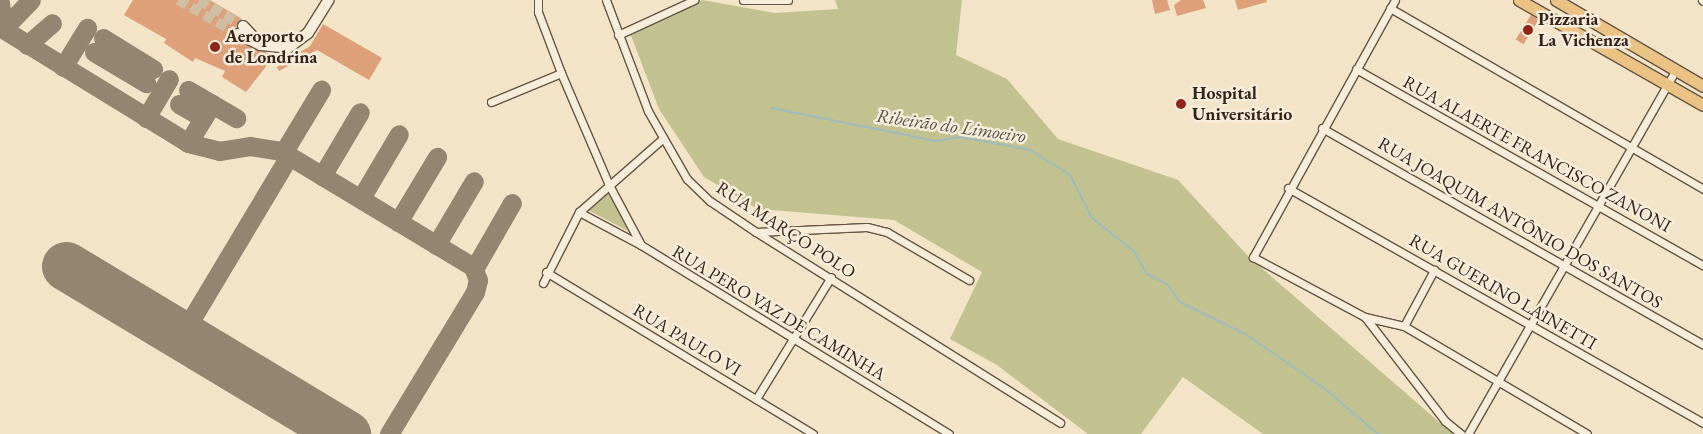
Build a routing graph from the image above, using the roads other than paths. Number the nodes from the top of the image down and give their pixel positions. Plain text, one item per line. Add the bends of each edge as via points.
1 (329, 0) edge
2 (538, 0) edge
3 (606, 0) edge
4 (694, 0) edge
5 (743, 0) edge
6 (788, 0) edge
7 (1395, 0) edge
8 (1520, 0) edge
9 (1556, 0) edge
10 (1390, 8) junction
11 (240, 30) tunnel mouth
12 (618, 34) junction
13 (1356, 69) junction
14 (1675, 71) junction
15 (561, 73) junction
16 (1667, 84) junction
17 (1703, 86) edge
18 (491, 102) dead end
19 (1703, 105) edge
20 (1322, 128) junction
21 (661, 140) junction
22 (1631, 147) junction
23 (609, 185) junction
24 (1288, 188) junction
25 (1703, 189) edge
26 (1598, 206) junction
27 (579, 212) junction
28 (756, 232) junction
29 (641, 246) junction
30 (1703, 265) edge
31 (1563, 266) junction
32 (1434, 270) junction
33 (546, 272) junction
34 (831, 277) junction
35 (969, 280) dead end
36 (543, 283) dead end
37 (1364, 317) junction
38 (1530, 324) junction
39 (1404, 326) junction
40 (791, 340) junction
41 (1703, 344) edge
42 (1496, 382) junction
43 (756, 399) junction
44 (1060, 423) dead end
45 (1703, 423) edge
46 (813, 434) edge
47 (949, 434) edge
48 (1461, 434) edge
49 (1468, 434) edge
50 (1587, 434) edge

1 - 11 street via 308,33 288,48 261,45
2 - 15 street via 538,12
3 - 12 street, RUA MARÇO POLO
4 - 12 street
5 - 6 street
7 - 10 street
8 - 16 main road
9 - 14 main road
10 - 13 street
10 - 22 street
12 - 21 street, RUA MARÇO POLO
13 - 20 street
13 - 26 street, RUA ALAERTE FRANCISCO ZANONI
14 - 16 street
14 - 17 main road
15 - 18 street
15 - 23 street
16 - 19 main road
16 - 22 street
20 - 24 street
20 - 31 street, RUA JOAQUIM ANTÔNIO DOS SANTOS
21 - 23 street
21 - 28 street, RUA MARÇO POLO via 686,179 710,201
22 - 25 street
22 - 26 street
23 - 27 street
23 - 29 street
24 - 32 street, RUA GUERINO LAINETTI
24 - 37 street via 1253,257
26 - 30 street, RUA ALAERTE FRANCISCO ZANONI
26 - 31 street
27 - 29 street, RUA PERO VAZ DE CAMINHA
27 - 33 street
28 - 34 street, RUA MARÇO POLO
28 - 35 street via 867,227 887,232
29 - 40 street, RUA PERO VAZ DE CAMINHA
31 - 38 street
31 - 41 street, RUA JOAQUIM ANTÔNIO DOS SANTOS
32 - 38 street, RUA GUERINO LAINETTI
32 - 39 street
33 - 36 street
33 - 43 street, RUA PAULO VI
34 - 40 street
34 - 44 street, RUA MARÇO POLO
37 - 39 street
37 - 48 street via 1445,421
38 - 42 street
38 - 45 street, RUA GUERINO LAINETTI
39 - 42 street
40 - 43 street
40 - 47 street, RUA PERO VAZ DE CAMINHA
42 - 49 street
42 - 50 street
43 - 46 street, RUA PAULO VI

